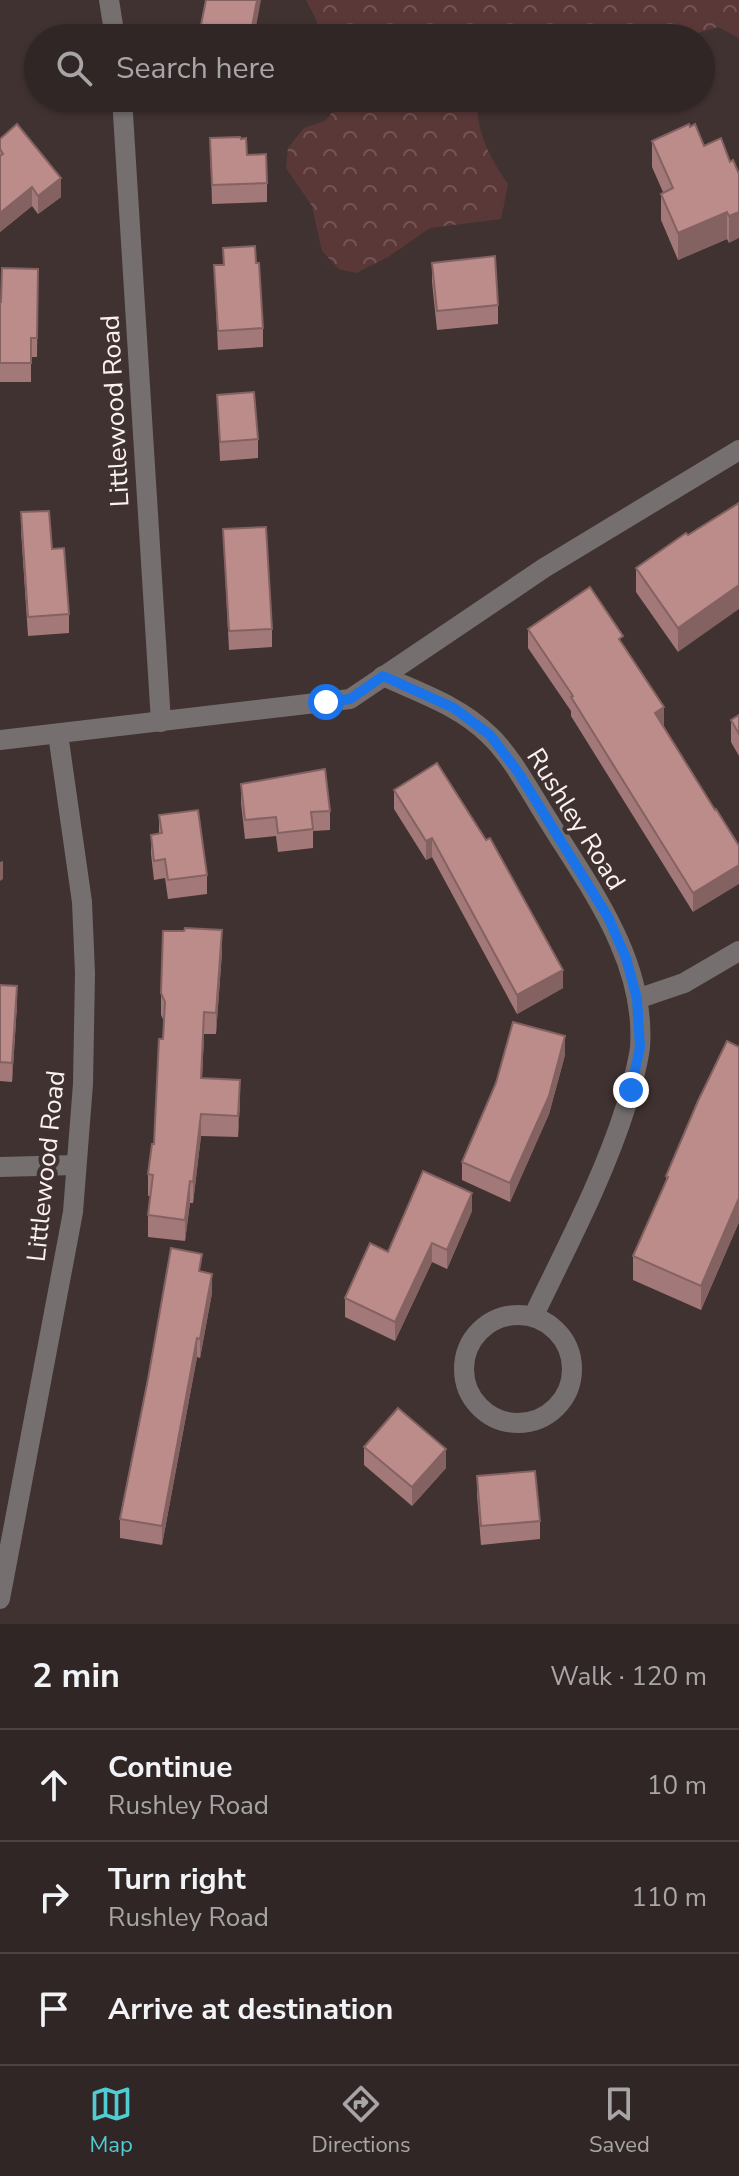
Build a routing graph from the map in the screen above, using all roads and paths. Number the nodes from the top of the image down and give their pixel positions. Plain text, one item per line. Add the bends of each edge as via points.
1 (109, 0) edge
2 (113, 24) edge
3 (123, 112) edge
4 (739, 450) edge
5 (383, 676) junction
6 (161, 722) junction
7 (58, 734) junction
8 (0, 740) edge
9 (739, 951) edge
10 (637, 999) junction
11 (76, 1165) junction
12 (0, 1167) edge
13 (533, 1317) junction
14 (6, 1535) edge
15 (0, 1599) edge

1 - 2 street
3 - 6 street, Littlewood Road
4 - 5 street via 544,568
5 - 6 street via 350,699
5 - 10 street, Rushley Road via 454,708 490,735 608,917
6 - 7 street
7 - 8 street
7 - 11 street, Littlewood Road via 75,845 85,973
9 - 10 street via 684,983
10 - 13 street, Rushley Road via 640,1047 617,1134
11 - 12 street
11 - 14 street, Littlewood Road via 73,1212
13 - 13 street via 515,1315 483,1328 465,1359 470,1395 481,1409 513,1424 547,1416 570,1388 570,1353 549,1325
14 - 15 street, Littlewood Road

